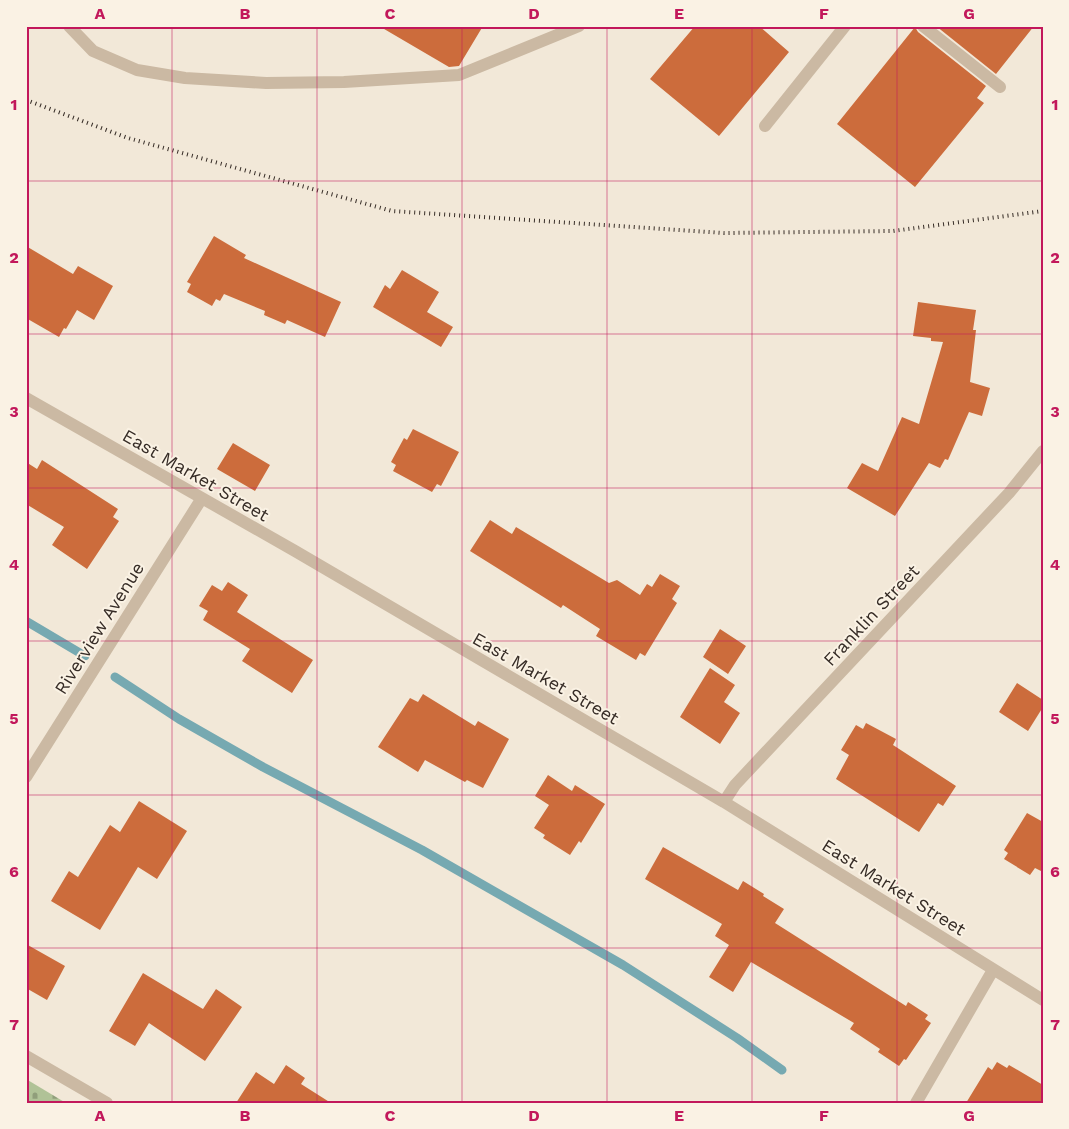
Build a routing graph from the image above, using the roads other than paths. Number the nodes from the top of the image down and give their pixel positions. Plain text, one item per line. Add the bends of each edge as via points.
1 (69, 26) edge
2 (579, 26) edge
3 (845, 26) edge
4 (923, 26) edge
5 (1000, 87) dead end
6 (765, 126) dead end
7 (26, 398) edge
8 (1043, 451) edge
9 (202, 498) junction
10 (26, 777) edge
11 (724, 802) junction
12 (993, 970) junction
13 (1043, 1000) edge
14 (26, 1056) edge
15 (107, 1103) edge
16 (916, 1103) edge

1 - 2 street via 93,51 137,70 185,78 344,82 459,75
3 - 6 street
4 - 5 street
7 - 9 street, East Market Street
8 - 11 street, Franklin Street via 1009,493 736,785
9 - 10 street, Riverview Avenue
9 - 11 street, East Market Street
11 - 12 street, East Market Street
12 - 13 street, East Market Street
12 - 16 street
14 - 15 street

